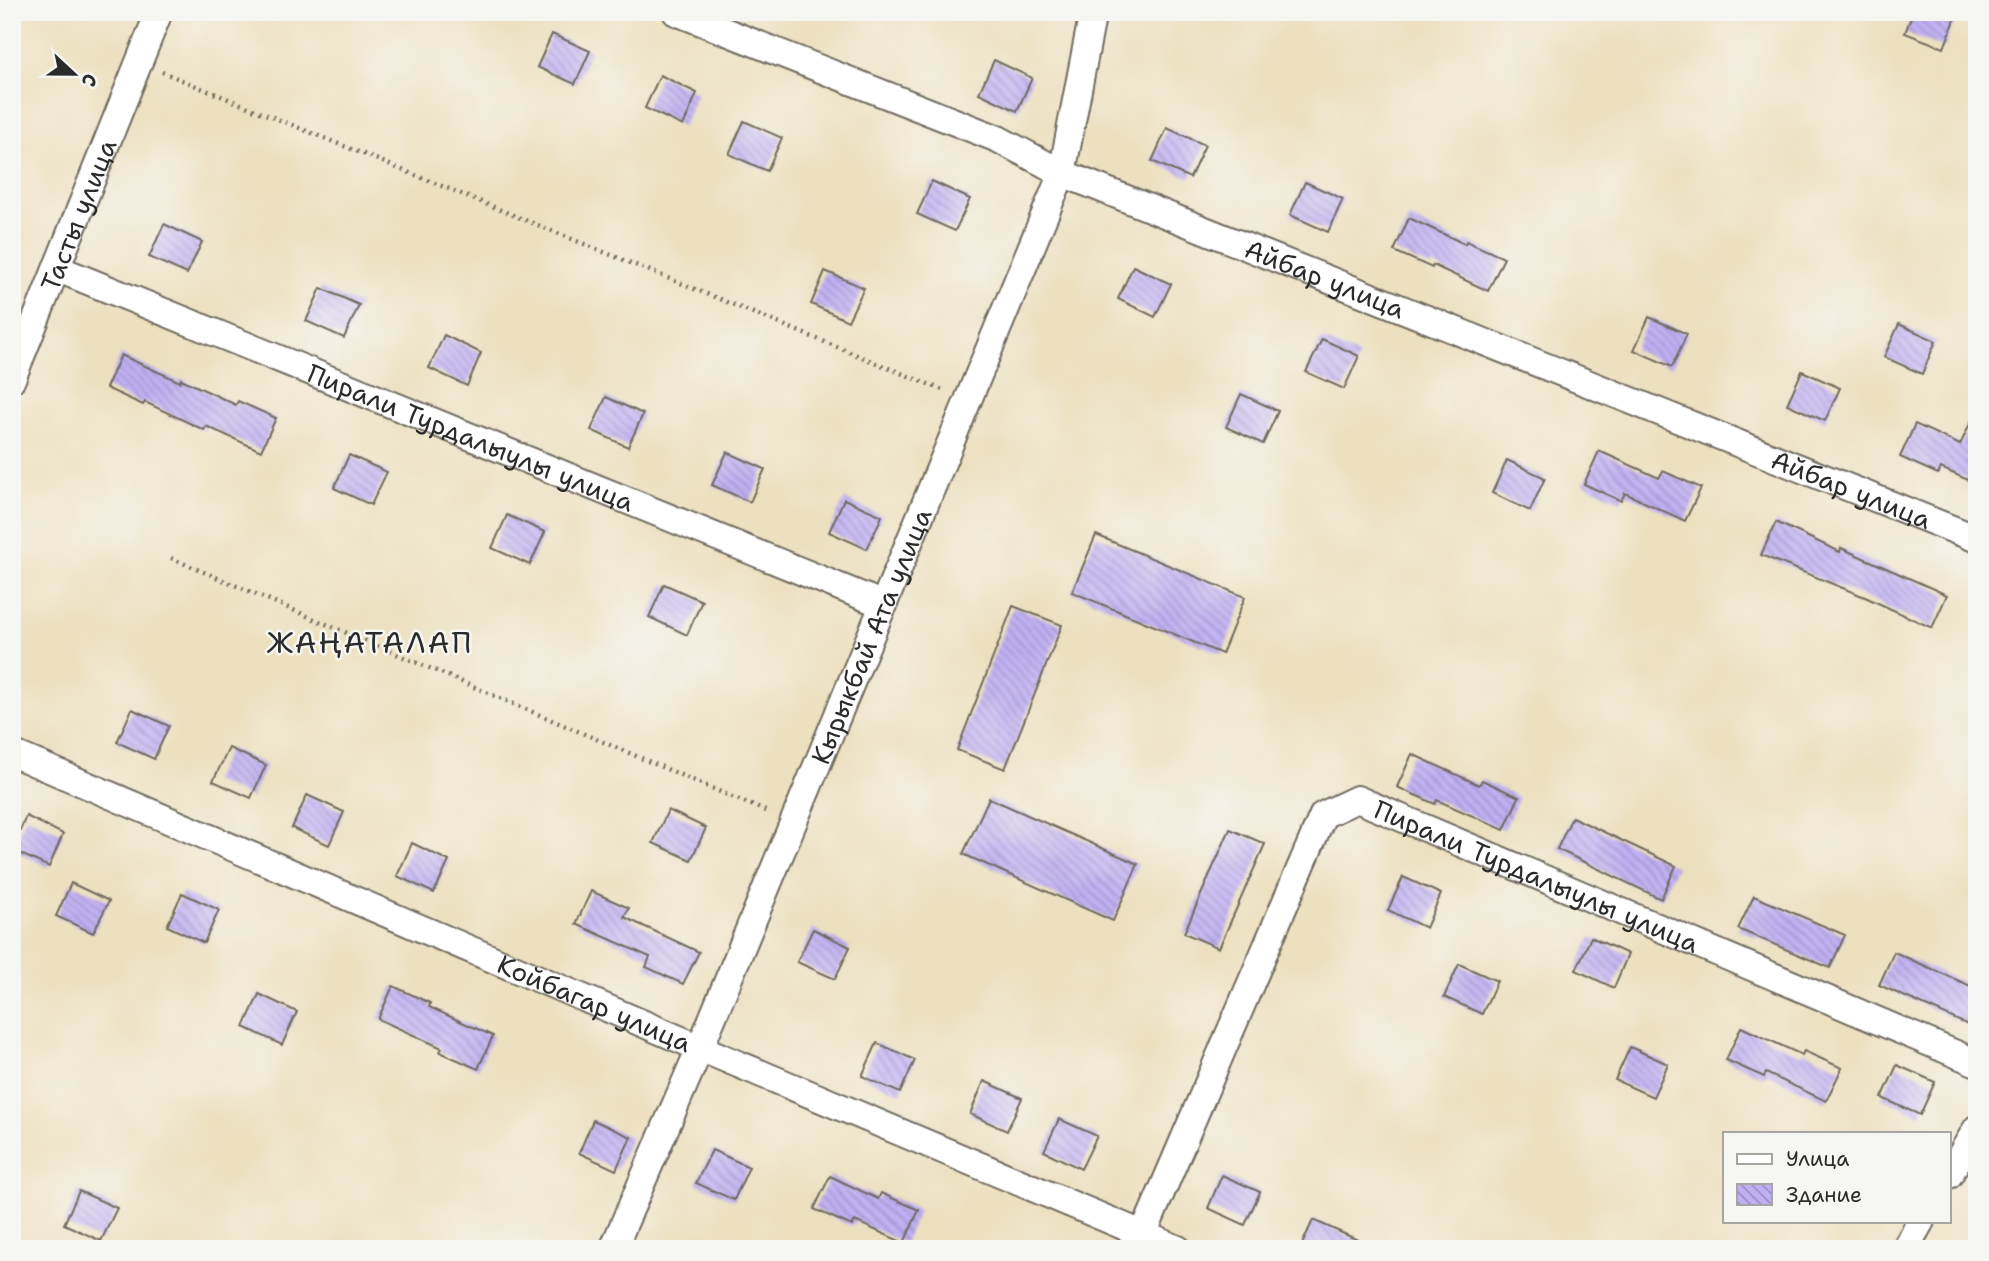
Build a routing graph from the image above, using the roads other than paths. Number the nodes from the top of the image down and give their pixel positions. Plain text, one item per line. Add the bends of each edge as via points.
1 (159, 12) edge
2 (676, 12) edge
3 (1093, 12) edge
4 (1062, 173) junction
5 (56, 268) junction
6 (12, 379) edge
7 (1977, 539) edge
8 (884, 605) junction
9 (12, 753) edge
10 (700, 1048) junction
11 (1977, 1063) edge
12 (1977, 1128) edge
13 (1951, 1172) edge
14 (1920, 1222) edge
15 (1143, 1235) junction
16 (613, 1249) edge
17 (1178, 1249) edge
18 (1905, 1249) edge

1 - 5 street, Тасты улица
2 - 4 street, Айбар улица via 998,139
3 - 4 street, Кырыкбай Ата улица
4 - 7 street, Айбар улица
4 - 8 street, Кырыкбай Ата улица
5 - 6 street, Тасты улица
5 - 8 street, Пирали Турдалыулы улица
8 - 10 street, Кырыкбай Ата улица
9 - 10 street, Койбагар улица
10 - 15 street, Койбагар улица
10 - 16 street, Кырыкбай Ата улица
11 - 15 street, Пирали Турдалыулы улица via 1357,799 1323,815
12 - 13 street
14 - 18 street
15 - 17 street, Койбагар улица

